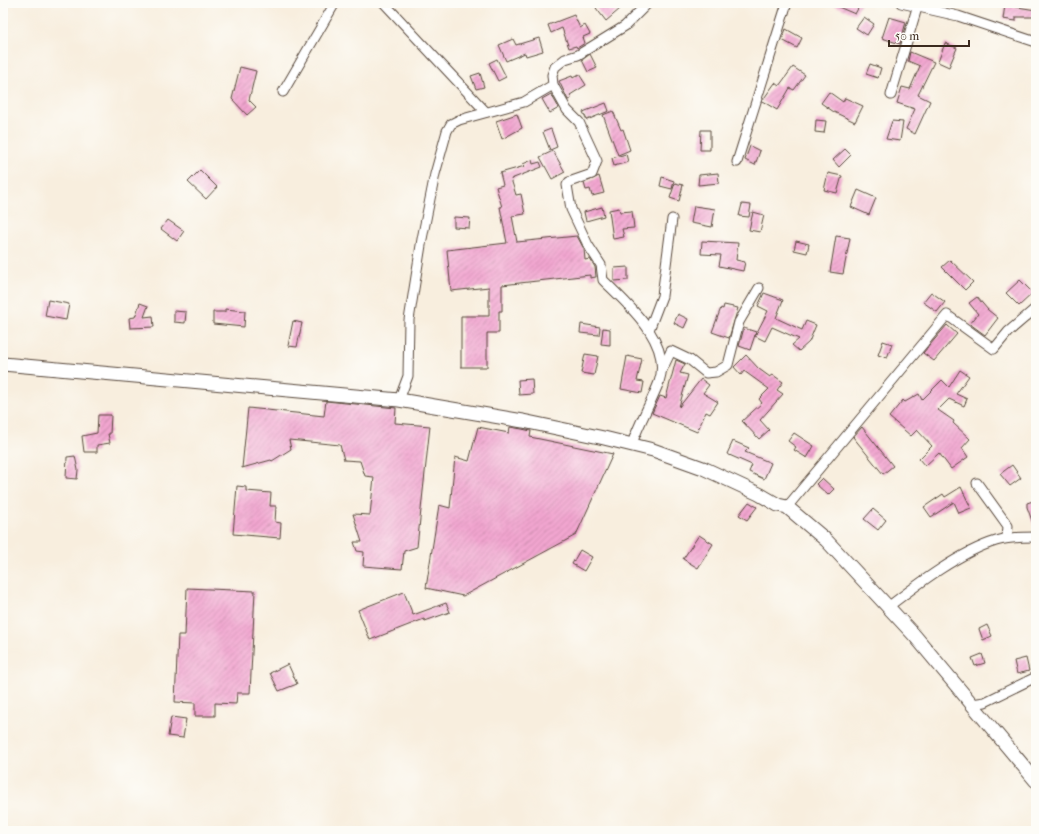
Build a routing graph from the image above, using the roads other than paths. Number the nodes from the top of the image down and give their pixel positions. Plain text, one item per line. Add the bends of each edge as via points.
1 (334, 3) edge
2 (384, 3) edge
3 (648, 3) edge
4 (787, 3) edge
5 (901, 3) edge
6 (917, 8) junction
7 (1036, 42) edge
8 (553, 85) junction
9 (283, 92) dead end
10 (891, 95) dead end
11 (486, 112) junction
12 (737, 162) dead end
13 (672, 219) dead end
14 (759, 288) dead end
15 (1036, 308) edge
16 (649, 330) junction
17 (3, 364) edge
18 (661, 371) junction
19 (399, 400) junction
20 (632, 444) junction
21 (977, 483) dead end
22 (787, 507) junction
23 (1036, 537) edge
24 (1007, 538) junction
25 (888, 606) junction
26 (1036, 677) edge
27 (972, 704) junction
28 (1036, 780) edge

1 - 9 street
2 - 11 street
3 - 8 street via 625,26 555,67 552,75
4 - 12 street
5 - 6 street
6 - 7 street via 958,16
6 - 10 street
8 - 11 street via 524,102
8 - 16 street via 567,110 579,122 597,161 592,174 567,185 571,209 600,265 602,280 624,300
11 - 19 street via 458,120 447,131 422,238 409,320 408,376
13 - 16 street via 662,296
14 - 18 street via 739,322 728,365 716,372 706,373 690,360 671,351
15 - 22 street via 1008,332 994,349 946,315
16 - 18 street via 658,350
17 - 19 street
18 - 20 street
19 - 20 street via 524,421
20 - 22 street via 703,468
21 - 24 street via 1008,526
22 - 25 street via 826,540
23 - 24 street
24 - 25 street via 985,545 940,569
25 - 27 street
26 - 27 street via 984,702
27 - 28 street

